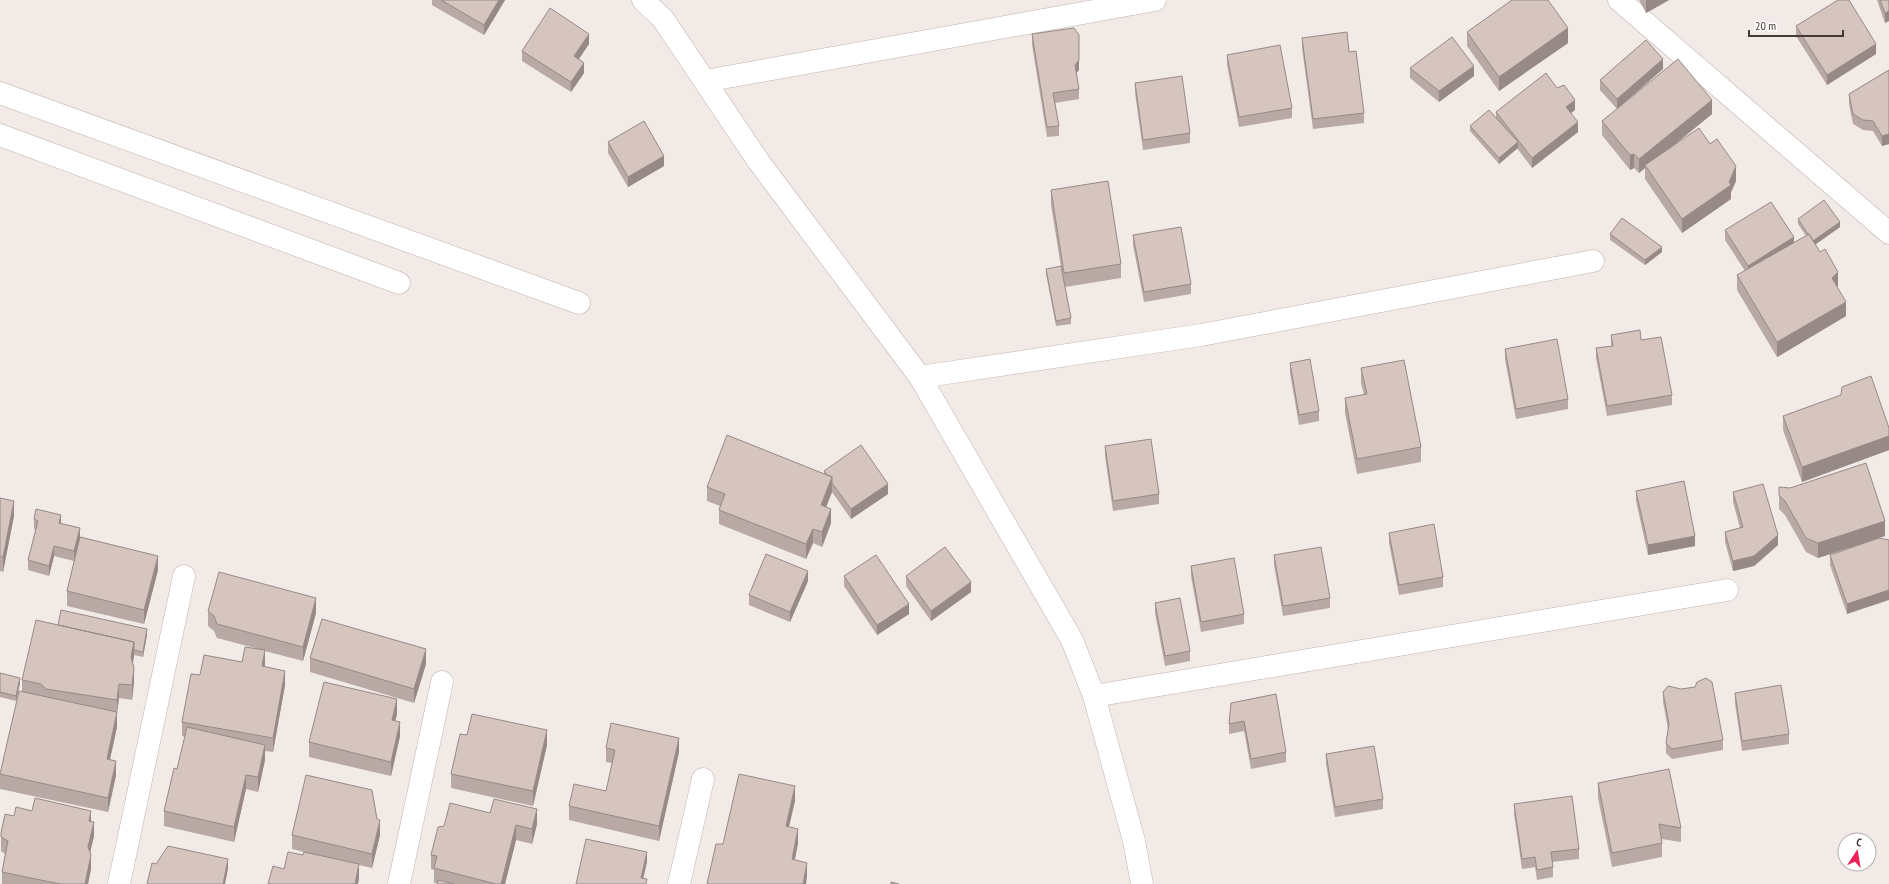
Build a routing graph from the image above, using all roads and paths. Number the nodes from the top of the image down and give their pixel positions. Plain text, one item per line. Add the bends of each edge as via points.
1 (643, 0) edge
2 (1155, 0) edge
3 (1619, 0) edge
4 (706, 81) junction
5 (0, 93) edge
6 (0, 135) edge
7 (1889, 233) edge
8 (1593, 260) dead end
9 (399, 283) dead end
10 (579, 303) dead end
11 (920, 377) junction
12 (184, 576) dead end
13 (1727, 590) dead end
14 (442, 682) dead end
15 (1094, 696) junction
16 (702, 779) dead end
17 (119, 884) edge
18 (399, 884) edge
19 (680, 884) edge
20 (1142, 884) edge

1 - 4 street via 663,19
2 - 4 street
3 - 7 street
4 - 11 street via 758,162
5 - 10 street
6 - 9 street
8 - 11 street via 1201,335
11 - 15 street via 1072,640
12 - 17 street
13 - 15 street
14 - 18 street
15 - 20 street via 1134,841
16 - 19 street

